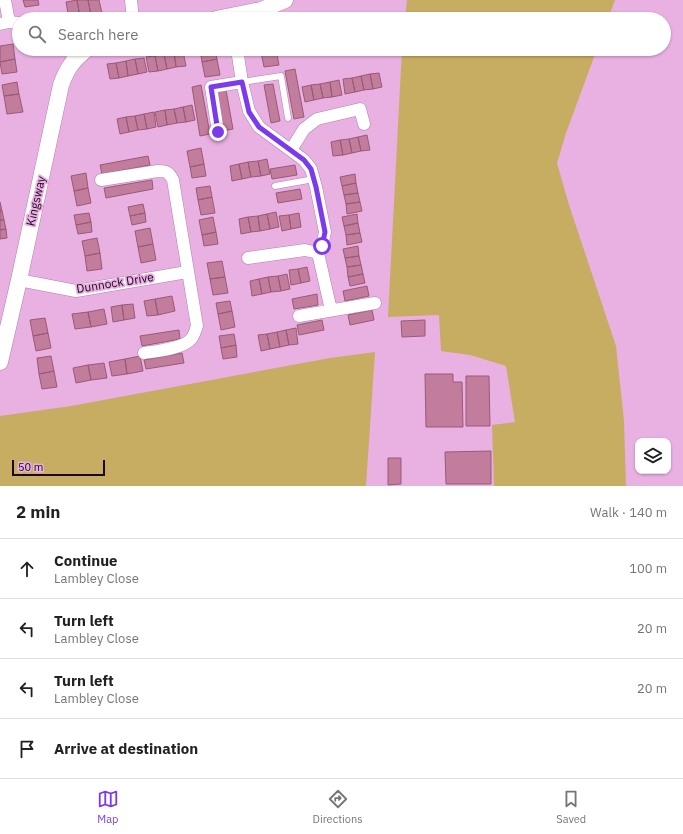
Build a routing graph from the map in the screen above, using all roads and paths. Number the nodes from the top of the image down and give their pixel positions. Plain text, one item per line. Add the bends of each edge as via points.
1 (5, 0) edge
2 (131, 0) edge
3 (285, 0) edge
4 (132, 12) edge
5 (254, 12) edge
6 (9, 23) edge
7 (75, 56) edge
8 (238, 56) edge
9 (242, 82) junction
10 (288, 118) dead end
11 (364, 124) dead end
12 (218, 132) dead end
13 (291, 150) junction
14 (314, 179) junction
15 (101, 180) dead end
16 (275, 186) dead end
17 (318, 253) junction
18 (248, 258) dead end
19 (187, 272) junction
20 (19, 280) junction
21 (375, 302) dead end
22 (331, 310) junction
23 (299, 316) dead end
24 (144, 354) dead end
25 (0, 362) edge

1 - 6 street
2 - 4 street
3 - 5 street
7 - 20 street, Kingsway via 61,85
8 - 9 street
9 - 10 lane via 281,76
9 - 12 street via 211,87
9 - 13 street via 249,112 259,127
11 - 13 street via 360,109 317,119 304,129
13 - 14 street via 304,160 311,169
14 - 16 lane
14 - 17 street via 325,232
15 - 19 street via 158,171 170,174
17 - 18 street via 305,250
17 - 22 street
19 - 20 street, Dunnock Drive via 76,291
19 - 24 street via 197,326 194,334 183,345
20 - 25 street, Kingsway
21 - 22 street
22 - 23 street

